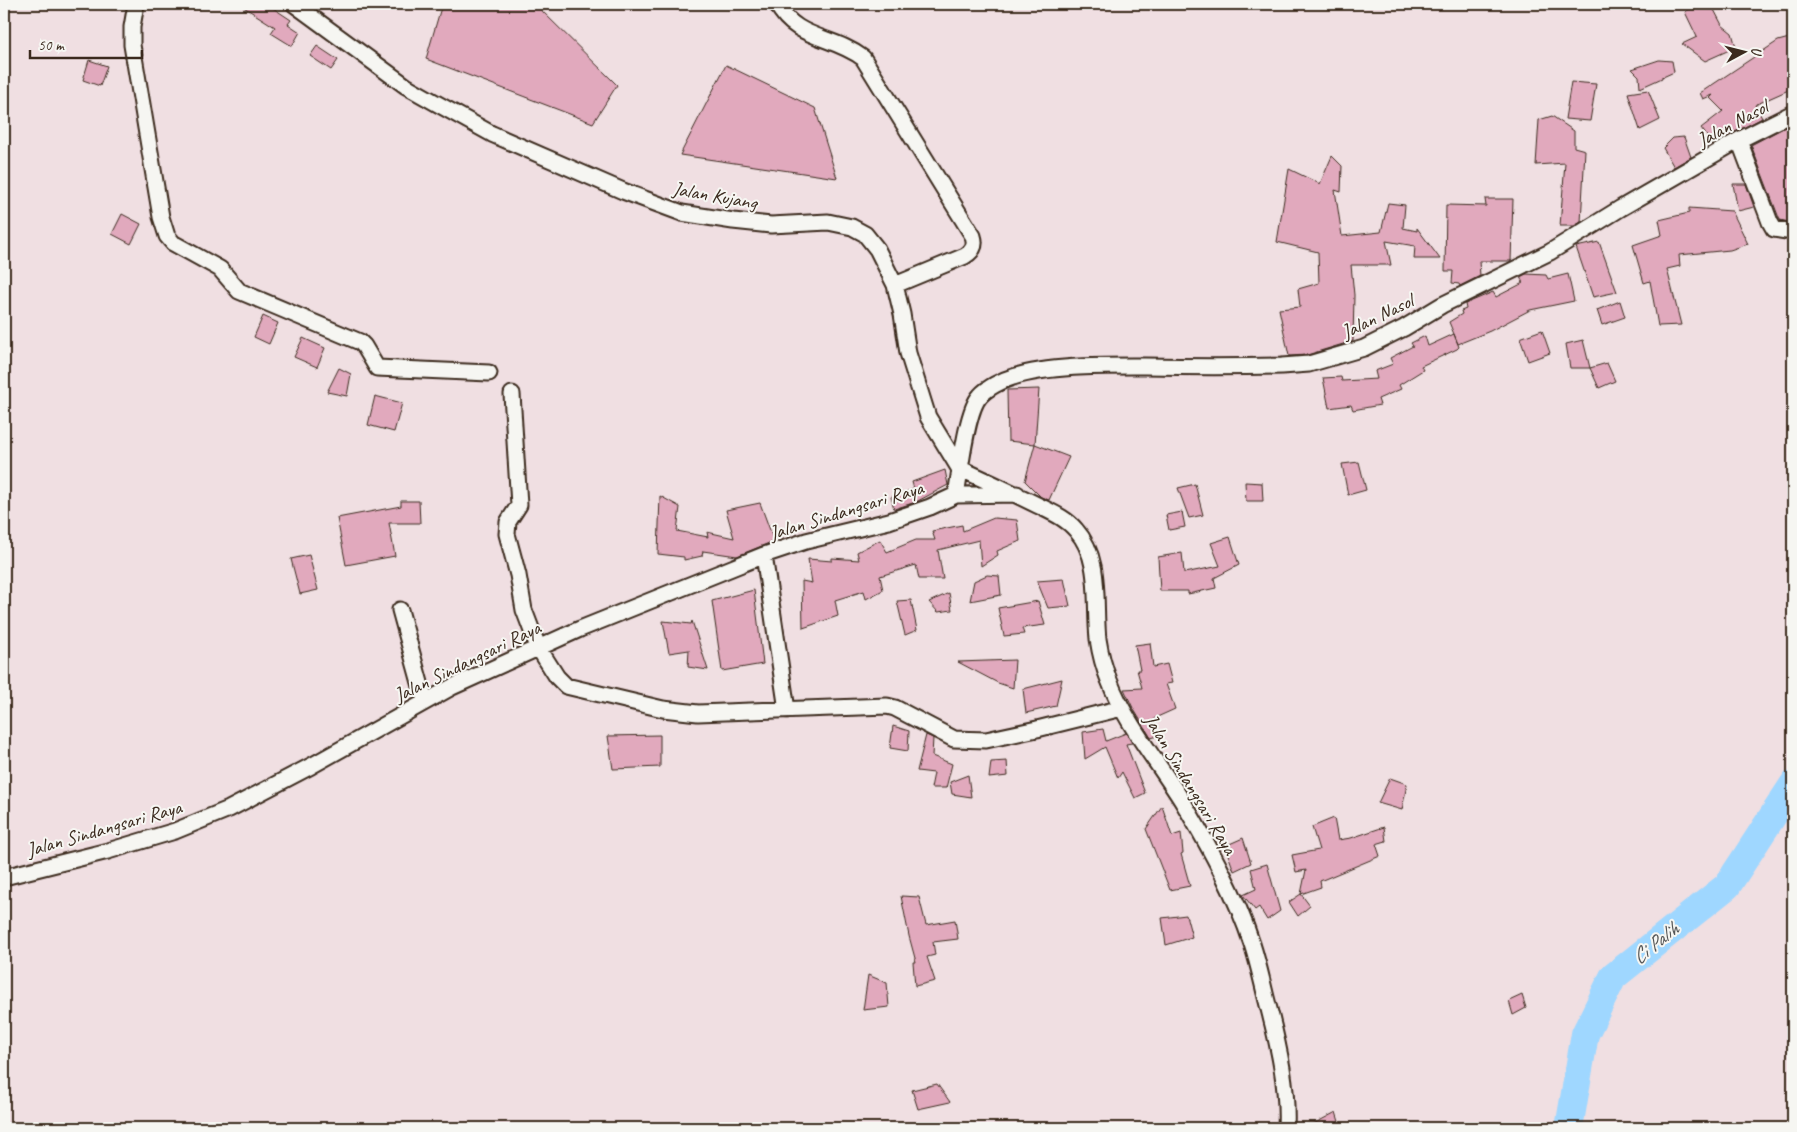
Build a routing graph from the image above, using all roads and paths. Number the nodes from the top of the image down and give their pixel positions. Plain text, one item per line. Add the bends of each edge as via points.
1 (136, 4) edge
2 (294, 4) edge
3 (777, 4) edge
4 (1793, 113) edge
5 (1739, 140) junction
6 (1793, 232) edge
7 (896, 285) junction
8 (489, 373) dead end
9 (512, 394) dead end
10 (959, 468) junction
11 (1016, 494) junction
12 (956, 495) junction
13 (764, 555) junction
14 (400, 610) dead end
15 (538, 647) junction
16 (426, 701) junction
17 (1122, 708) junction
18 (787, 710) junction
19 (4, 877) edge
20 (1286, 1128) edge

1 - 8 street via 132,45 162,217 167,236 173,243 220,270 239,291 360,342 377,368
2 - 7 street, Jalan Kujang via 406,86 492,134 682,213 733,221 771,224 828,222 852,227 866,234
3 - 7 street via 797,28 863,58 973,236 975,241 970,253
4 - 5 street, Jalan Nasol
5 - 6 street via 1770,222 1774,228
5 - 10 street, Jalan Nasol via 1550,252 1364,348 1336,358 1282,366 1056,369 1012,377 980,396
7 - 10 street, Jalan Kujang via 908,353 928,417
9 - 15 street via 519,505 508,522 507,534 524,610
10 - 11 street, Jalan Sindangsari Raya
10 - 12 street
11 - 12 street, Jalan Sindangsari Raya
11 - 17 street, Jalan Sindangsari Raya via 1063,518 1085,541 1094,569 1098,640 1108,680
12 - 13 street, Jalan Sindangsari Raya via 888,521
13 - 15 street, Jalan Sindangsari Raya
13 - 18 street
14 - 16 street
15 - 16 street, Jalan Sindangsari Raya
15 - 18 street via 557,677 573,688 680,712
16 - 19 street, Jalan Sindangsari Raya via 229,809 175,831
17 - 18 street via 986,740 954,739 887,706
17 - 20 street, Jalan Sindangsari Raya via 1183,803 1231,890 1252,944 1275,1031 1287,1107

